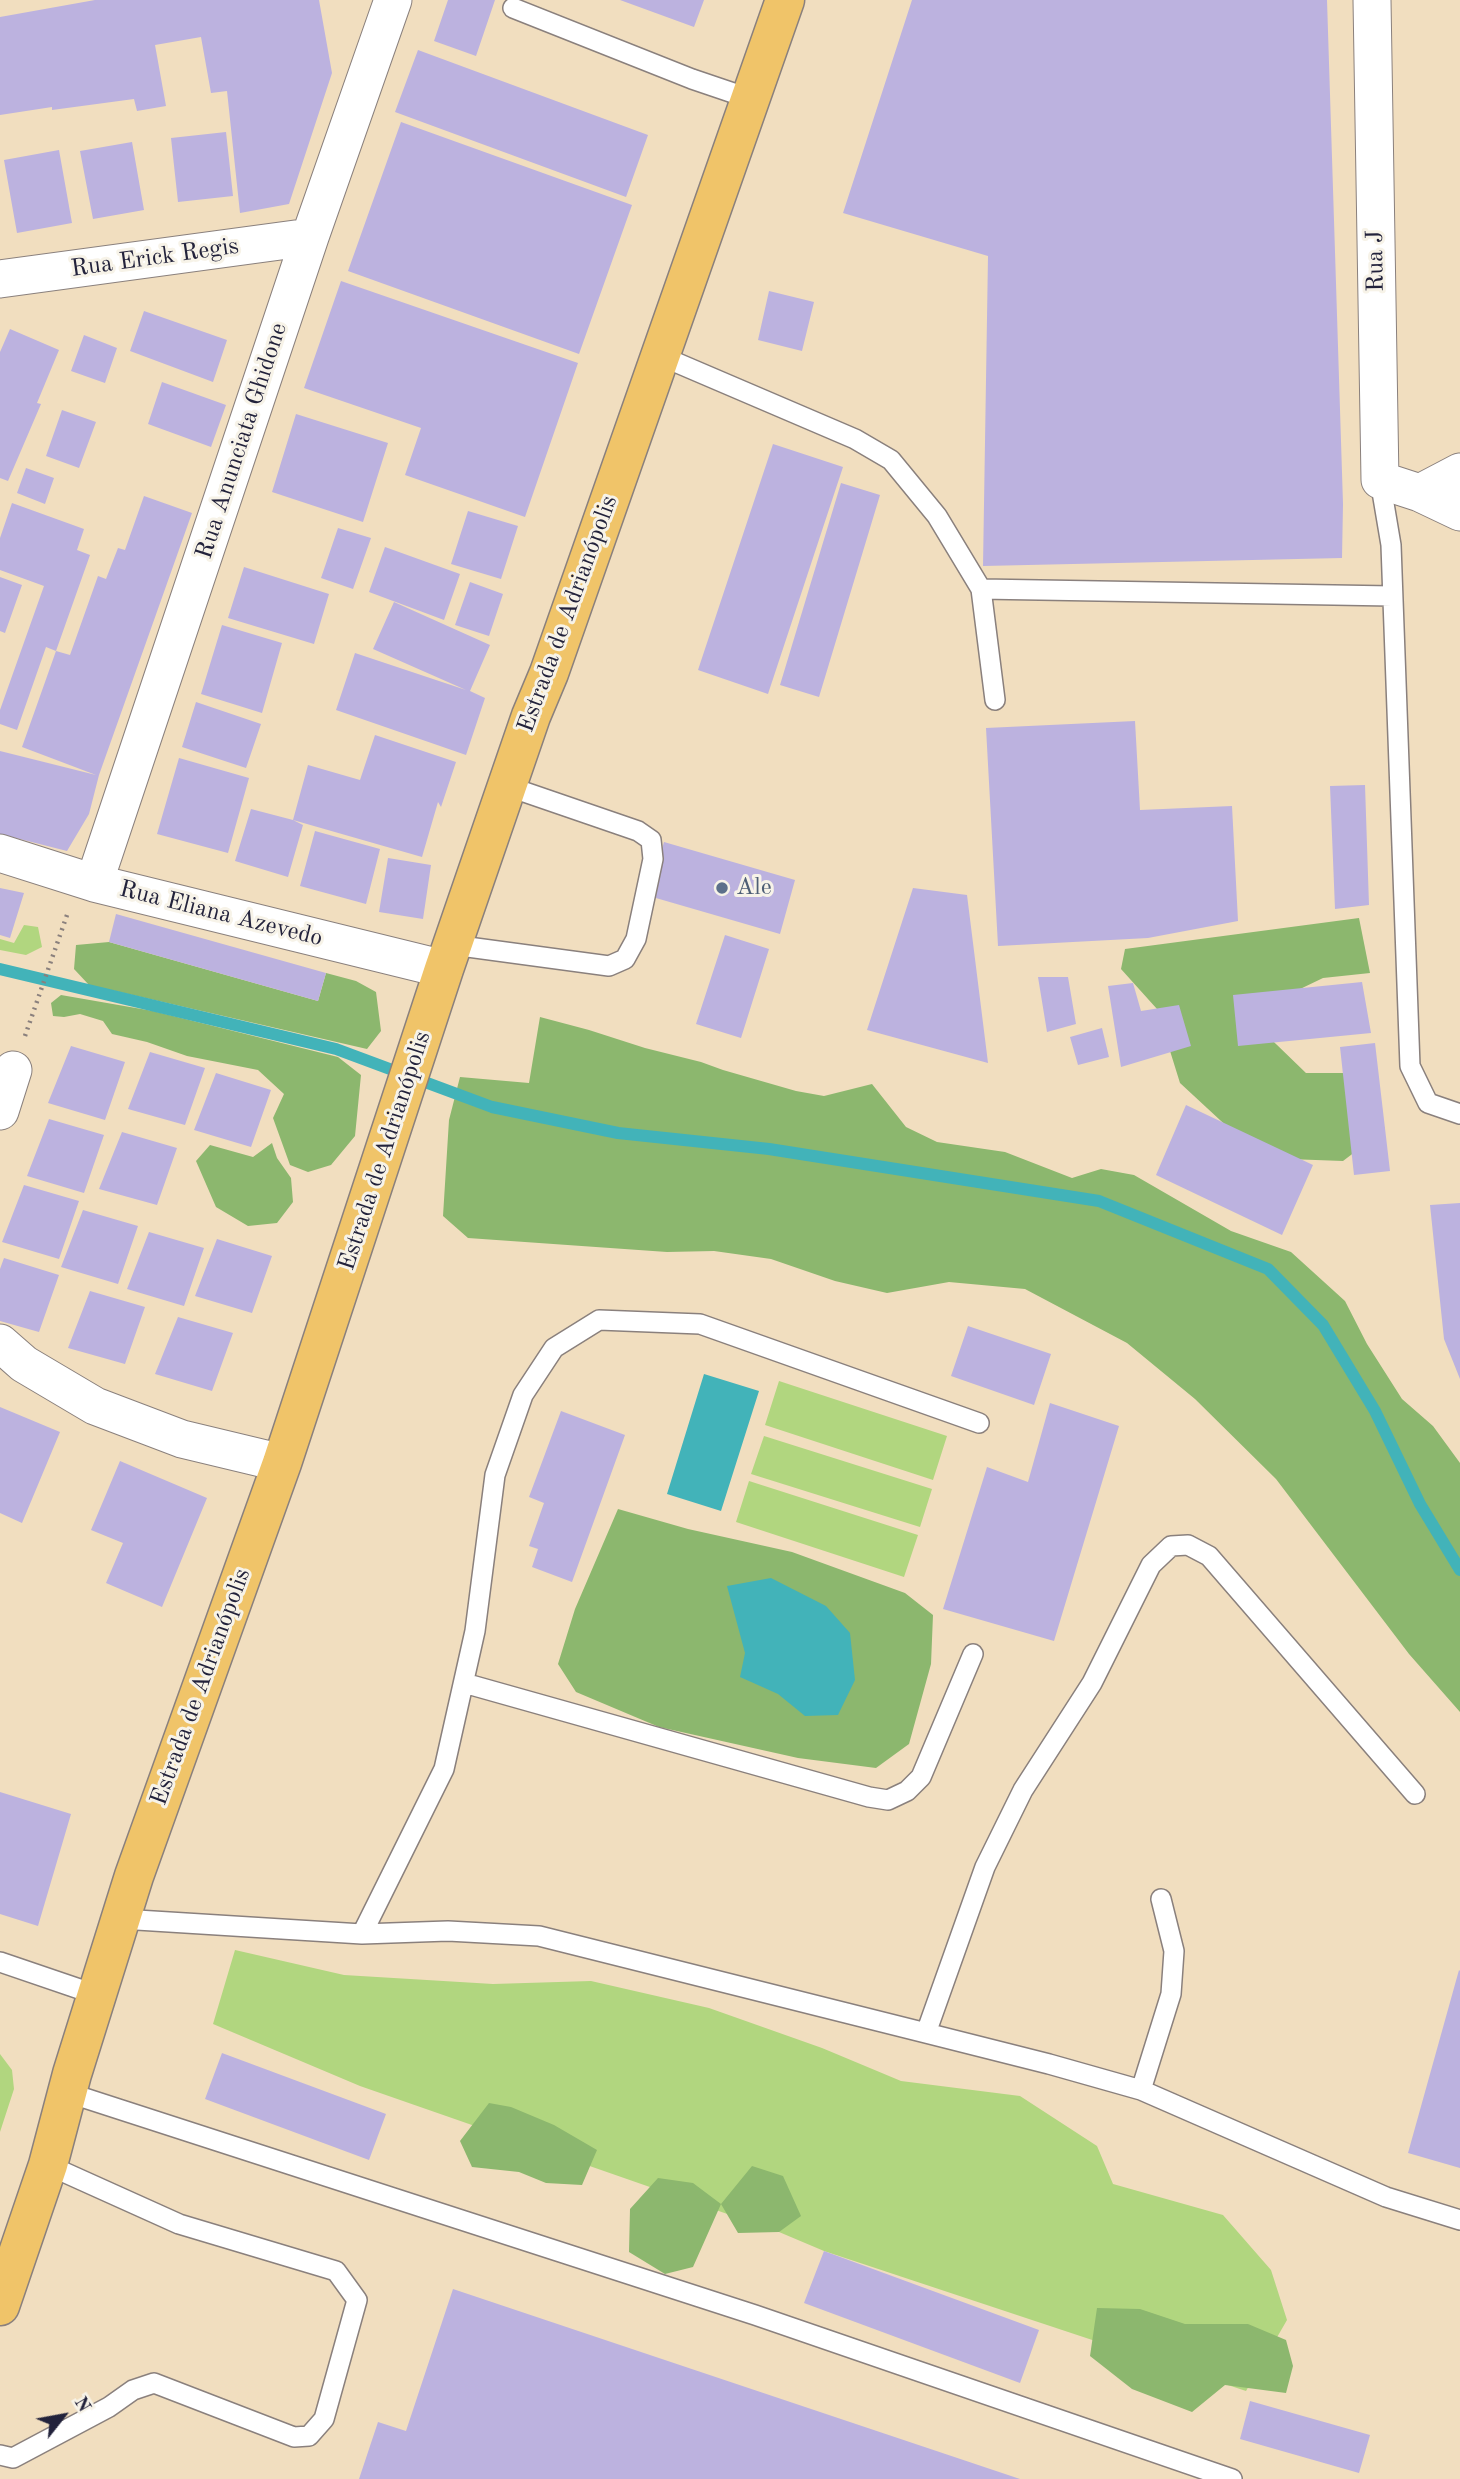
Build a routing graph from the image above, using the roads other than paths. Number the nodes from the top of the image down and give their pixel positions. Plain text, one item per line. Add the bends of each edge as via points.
1 (393, 0) edge
2 (785, 0) edge
3 (1372, 0) edge
4 (513, 8) dead end
5 (751, 99) junction
6 (310, 237) junction
7 (0, 279) edge
8 (661, 356) junction
9 (1460, 472) edge
10 (1380, 480) junction
11 (1420, 493) junction
12 (1460, 512) edge
13 (981, 589) junction
14 (1392, 596) junction
15 (995, 700) dead end
16 (507, 786) junction
17 (0, 853) edge
18 (94, 883) junction
19 (448, 957) junction
20 (13, 1070) road end
21 (0, 1111) edge
22 (1460, 1114) edge
23 (0, 1343) edge
24 (979, 1423) dead end
25 (282, 1463) junction
26 (973, 1654) dead end
27 (464, 1683) junction
28 (1415, 1794) dead end
29 (1161, 1899) dead end
30 (121, 1920) junction
31 (362, 1934) junction
32 (0, 1962) edge
33 (97, 1995) junction
34 (926, 2033) junction
35 (1141, 2090) junction
36 (66, 2092) junction
37 (48, 2165) junction
38 (1460, 2220) edge
39 (0, 2306) edge
40 (0, 2455) edge
41 (1232, 2479) edge

1 - 6 street, Rua Anunciata Ghidone
2 - 5 main road, Estrada de Adrianópolis
3 - 10 street, Rua J
4 - 5 lane
5 - 8 main road, Estrada de Adrianópolis
6 - 7 street, Rua Erick Regis
6 - 18 street, Rua Anunciata Ghidone
8 - 13 lane via 855,439 891,460 937,516
8 - 16 main road, Estrada de Adrianópolis
9 - 11 street
10 - 11 street
10 - 14 lane via 1391,545
11 - 12 street
13 - 14 lane
13 - 15 lane
14 - 22 lane via 1410,1066 1428,1102
16 - 19 main road, Estrada de Adrianópolis
16 - 19 lane via 638,831 651,840 653,859 636,939 625,959 609,966
17 - 18 street, Rua Eliana Azevedo
18 - 19 street, Rua Eliana Azevedo
19 - 25 main road, Estrada de Adrianópolis
20 - 21 street
23 - 25 street via 24,1364 95,1406 182,1438
24 - 27 lane via 700,1324 599,1320 554,1348 523,1395 495,1475
25 - 30 main road, Estrada de Adrianópolis
26 - 27 lane via 921,1777 888,1800
27 - 31 lane via 444,1769
28 - 34 lane via 1209,1556 1188,1545 1171,1546 1151,1565 1091,1683 1023,1790 985,1867
29 - 35 lane via 1174,1951 1171,1994
30 - 31 lane
30 - 33 main road, Estrada de Adrianópolis
31 - 34 lane via 448,1931 539,1936
32 - 33 lane
33 - 36 main road, Estrada de Adrianópolis
34 - 35 lane
35 - 38 lane via 1386,2197
36 - 37 main road, Estrada de Adrianópolis
36 - 41 lane via 755,2315
37 - 39 main road, Estrada de Adrianópolis
37 - 40 lane via 179,2224 336,2271 357,2300 324,2419 309,2436 294,2437 154,2383 133,2390 13,2458

